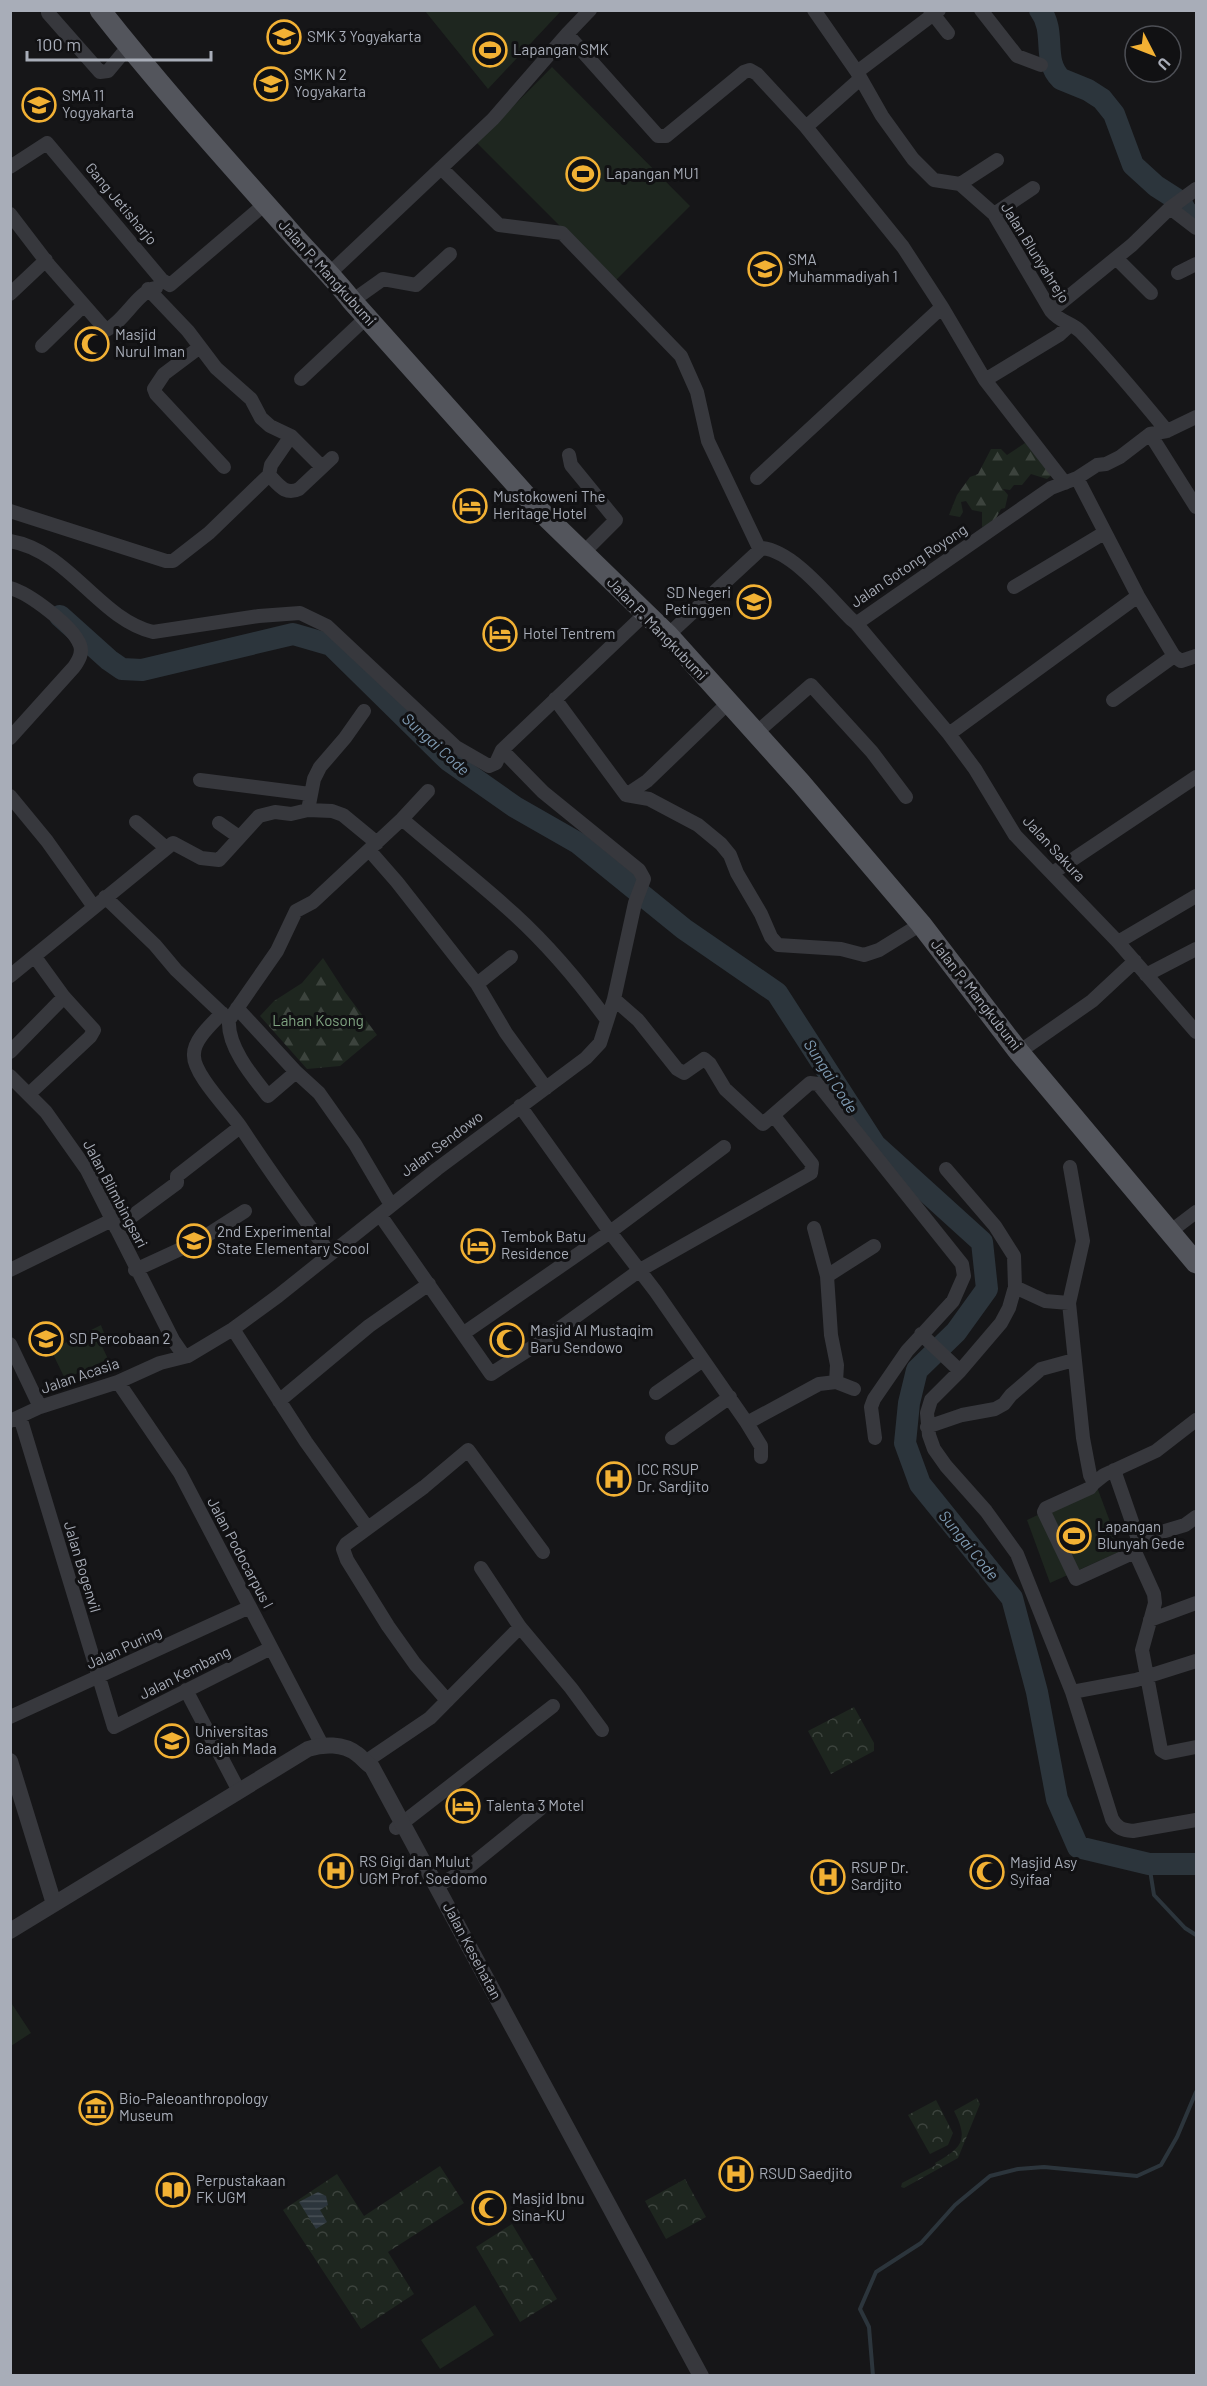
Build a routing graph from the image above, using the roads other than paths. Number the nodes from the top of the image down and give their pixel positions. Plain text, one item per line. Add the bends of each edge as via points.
1 (100, 10) edge
2 (590, 10) edge
3 (814, 10) edge
4 (981, 10) edge
5 (935, 12) edge
6 (48, 13) dead end
7 (948, 33) dead end
8 (567, 34) junction
9 (128, 46) junction
10 (1041, 65) dead end
11 (858, 76) junction
12 (806, 127) junction
13 (997, 160) dead end
14 (10, 167) edge
15 (441, 168) junction
16 (960, 184) junction
17 (1032, 188) dead end
18 (1192, 192) edge
19 (265, 204) junction
20 (1170, 208) junction
21 (10, 214) edge
22 (994, 214) junction
23 (1197, 228) edge
24 (450, 254) dead end
25 (1116, 258) junction
26 (46, 260) junction
27 (1197, 264) edge
28 (330, 273) junction
29 (1178, 273) dead end
30 (170, 285) junction
31 (148, 290) junction
32 (1150, 293) dead end
33 (10, 294) edge
34 (352, 301) junction
35 (84, 305) junction
36 (942, 307) junction
37 (1051, 310) junction
38 (367, 317) junction
39 (1070, 325) junction
40 (42, 346) dead end
41 (200, 347) junction
42 (301, 379) dead end
43 (985, 380) junction
44 (1197, 417) edge
45 (1167, 431) junction
46 (1150, 434) junction
47 (291, 436) junction
48 (569, 455) dead end
49 (224, 466) dead end
50 (269, 475) junction
51 (757, 478) dead end
52 (1071, 481) junction
53 (1197, 507) edge
54 (10, 511) edge
55 (1104, 533) junction
56 (10, 541) edge
57 (759, 548) junction
58 (583, 553) junction
59 (1014, 587) dead end
60 (10, 588) edge
61 (1138, 596) junction
62 (645, 614) junction
63 (856, 623) junction
64 (668, 635) junction
65 (1173, 656) junction
66 (1197, 656) edge
67 (555, 699) junction
68 (1113, 700) dead end
69 (728, 704) junction
70 (364, 711) dead end
71 (756, 733) junction
72 (949, 734) junction
73 (10, 738) edge
74 (502, 750) junction
75 (1197, 777) edge
76 (200, 780) dead end
77 (428, 791) dead end
78 (310, 794) junction
79 (626, 795) junction
80 (10, 796) edge
81 (906, 796) dead end
82 (308, 810) junction
83 (402, 819) junction
84 (136, 822) dead end
85 (219, 823) dead end
86 (239, 837) junction
87 (165, 847) junction
88 (373, 847) junction
89 (1057, 870) dead end
90 (1197, 896) edge
91 (105, 897) junction
92 (94, 907) junction
93 (921, 924) junction
94 (1118, 942) junction
95 (1197, 949) edge
96 (35, 957) junction
97 (511, 957) dead end
98 (1135, 961) junction
99 (1146, 975) junction
100 (10, 976) edge
101 (477, 984) junction
102 (64, 997) junction
103 (615, 999) junction
104 (237, 1008) junction
105 (226, 1016) junction
106 (607, 1020) junction
107 (1197, 1032) edge
108 (10, 1052) edge
109 (1019, 1052) junction
110 (296, 1072) junction
111 (10, 1076) edge
112 (546, 1088) junction
113 (29, 1094) junction
114 (520, 1106) junction
115 (774, 1116) junction
116 (240, 1127) junction
117 (724, 1147) dead end
118 (1071, 1167) dead end
119 (945, 1169) dead end
120 (391, 1205) junction
121 (245, 1211) dead end
122 (1197, 1212) edge
123 (380, 1215) junction
124 (114, 1224) junction
125 (814, 1228) dead end
126 (1170, 1231) junction
127 (610, 1232) junction
128 (874, 1246) dead end
129 (330, 1254) junction
130 (1197, 1263) edge
131 (10, 1270) edge
132 (135, 1270) junction
133 (640, 1270) junction
134 (827, 1276) junction
135 (429, 1284) junction
136 (1015, 1287) junction
137 (1069, 1303) junction
138 (233, 1329) junction
139 (464, 1333) junction
140 (924, 1337) junction
141 (173, 1340) junction
142 (10, 1344) edge
143 (188, 1356) junction
144 (703, 1360) junction
145 (1074, 1360) junction
146 (160, 1363) junction
147 (957, 1369) junction
148 (118, 1382) junction
149 (836, 1382) junction
150 (854, 1389) dead end
151 (656, 1393) dead end
152 (730, 1397) junction
153 (279, 1401) junction
154 (40, 1407) junction
155 (15, 1419) edge
156 (1197, 1420) edge
157 (747, 1423) junction
158 (927, 1427) junction
159 (672, 1438) dead end
160 (875, 1438) dead end
161 (761, 1457) dead end
162 (1114, 1470) junction
163 (1094, 1483) junction
164 (1197, 1517) edge
165 (367, 1527) junction
166 (1136, 1546) junction
167 (543, 1552) dead end
168 (481, 1568) dead end
169 (1197, 1603) edge
170 (250, 1607) junction
171 (1150, 1620) junction
172 (520, 1628) junction
173 (271, 1648) junction
174 (1197, 1661) edge
175 (1147, 1677) junction
176 (98, 1678) junction
177 (186, 1690) junction
178 (1072, 1692) junction
179 (446, 1699) junction
180 (553, 1706) dead end
181 (10, 1717) edge
182 (114, 1727) joint
183 (602, 1730) dead end
184 (322, 1745) junction
185 (1197, 1747) edge
186 (365, 1762) junction
187 (11, 1763) edge
188 (239, 1791) junction
189 (540, 1809) dead end
190 (1197, 1820) edge
191 (399, 1826) junction
192 (414, 1852) junction
193 (437, 1886) junction
194 (54, 1902) junction
195 (10, 1926) edge
196 (10, 1931) edge
197 (468, 1952) junction
198 (673, 2331) junction
199 (692, 2376) edge
200 (701, 2376) edge

1 - 9 main road, Jalan P. Mangkubumi
2 - 8 street
3 - 11 street, Jalan Blunyahrejo
4 - 10 street via 1017,56
5 - 7 street
5 - 11 street
6 - 9 street via 100,72 108,71
8 - 12 street via 658,136 666,136 750,70
8 - 15 street via 493,119
9 - 19 main road, Jalan P. Mangkubumi
11 - 12 street
11 - 16 street, Jalan Blunyahrejo via 882,116 924,171 934,180
12 - 36 street via 903,248
13 - 16 street
14 - 30 street, Gang Jetisharjo via 47,143
15 - 28 street
15 - 57 street via 499,225 562,232 681,356 697,392 708,441
16 - 22 street, Jalan Blunyahrejo
17 - 22 street
18 - 20 street
19 - 28 main road, Jalan P. Mangkubumi
19 - 30 street
20 - 23 street
20 - 25 street
21 - 26 street
22 - 37 street, Jalan Blunyahrejo
24 - 34 street via 416,285 383,279
25 - 32 street
25 - 37 street
26 - 33 street
26 - 35 street
27 - 29 street
28 - 34 main road, Jalan P. Mangkubumi
30 - 31 street
31 - 35 street via 106,330
31 - 41 street
34 - 38 main road, Jalan P. Mangkubumi
35 - 40 street
36 - 43 street
36 - 51 street
37 - 39 street, Jalan Blunyahrejo
38 - 42 street
38 - 58 main road, Jalan P. Mangkubumi via 537,508
39 - 43 street
39 - 45 street, Jalan Blunyahrejo via 1110,363
41 - 47 street via 216,368 251,399 261,418
41 - 49 street via 164,374 153,389
43 - 52 street
44 - 45 street, Jalan Gotong Royong
45 - 46 street, Jalan Gotong Royong
46 - 52 street, Jalan Gotong Royong via 1120,457
46 - 53 street
47 - 50 street via 271,465
47 - 50 street via 327,462 293,492 285,491
48 - 58 street via 571,465 616,520
50 - 54 street via 209,533 173,561
52 - 55 street
52 - 63 street, Jalan Gotong Royong via 1051,488
55 - 59 street
55 - 61 street
56 - 74 street via 31,546 53,560 119,616 143,630 153,632 300,613 327,626 456,747 489,766 496,763
57 - 63 street, Jalan Gotong Royong via 787,558
57 - 64 street
58 - 62 main road, Jalan P. Mangkubumi
60 - 73 street via 40,603 75,636 81,650 74,667
61 - 65 street
61 - 72 street
62 - 64 main road, Jalan P. Mangkubumi
62 - 67 street
63 - 72 street, Jalan Sakura
64 - 69 main road, Jalan P. Mangkubumi
65 - 66 street via 1181,661
65 - 68 street
67 - 74 street
67 - 79 street
69 - 71 main road, Jalan P. Mangkubumi
69 - 79 street via 647,781
70 - 78 street via 321,767
71 - 81 street via 811,685
71 - 93 main road, Jalan P. Mangkubumi
72 - 94 street, Jalan Sakura via 1016,835
74 - 103 street, Jalan Sendowo via 543,792 639,870 644,879 634,903
75 - 89 street
76 - 78 street
77 - 83 street
78 - 82 street
79 - 93 street via 649,799 698,825 721,843 778,945 842,949 864,955
80 - 92 street via 48,841
82 - 86 street via 259,816
82 - 88 street via 343,815
83 - 88 street
83 - 106 street via 539,938 582,985
84 - 87 street
85 - 86 street
86 - 87 street via 219,860 201,858 173,843
87 - 91 street
88 - 101 street
88 - 104 street via 313,902 296,911 277,951
90 - 94 street
91 - 92 street
91 - 105 street
92 - 96 street
93 - 109 main road, Jalan P. Mangkubumi
94 - 98 street, Jalan Sakura
95 - 99 street
96 - 100 street
96 - 102 street
97 - 101 street
98 - 99 street, Jalan Sakura
98 - 109 street via 1092,1001
99 - 107 street, Jalan Sakura
101 - 112 street
102 - 108 street
102 - 113 street via 93,1032
103 - 106 street, Jalan Sendowo
103 - 115 street via 638,1020 677,1069 684,1073 704,1059 725,1089 763,1124
104 - 105 street
104 - 110 street
105 - 110 street via 238,1053 268,1096
105 - 116 street via 196,1045 193,1055 202,1076
106 - 112 street, Jalan Sendowo via 600,1043
109 - 126 main road, Jalan P. Mangkubumi
110 - 120 street via 319,1093
111 - 113 street, Jalan Blimbingsari
112 - 114 street, Jalan Sendowo
113 - 124 street, Jalan Blimbingsari via 87,1170
114 - 120 street, Jalan Sendowo
114 - 127 street
115 - 133 street via 812,1164 811,1173
115 - 140 street via 810,1083 818,1084 954,1251 964,1269 961,1286
116 - 124 street via 177,1176 177,1184
116 - 129 street
117 - 127 street
118 - 137 street via 1083,1241
119 - 136 street via 995,1226 1014,1256
120 - 123 street, Jalan Sendowo
121 - 132 street via 198,1241
122 - 126 street
123 - 129 street, Jalan Sendowo
123 - 135 street
124 - 131 street
124 - 132 street, Jalan Blimbingsari
125 - 134 street
126 - 130 main road, Jalan P. Mangkubumi
127 - 133 street
127 - 139 street
128 - 134 street
129 - 138 street, Jalan Sendowo
132 - 141 street, Jalan Blimbingsari
133 - 139 street via 543,1341 490,1374
133 - 144 street
134 - 149 street
135 - 139 street
135 - 153 street via 360,1333
136 - 137 street via 1045,1301
136 - 147 street via 1001,1323
137 - 145 street
138 - 143 street, Jalan Sendowo
138 - 153 street
140 - 147 street
140 - 160 street via 895,1366 874,1400 871,1407
141 - 143 street, Jalan Blimbingsari
141 - 146 street via 169,1354
142 - 154 street
143 - 146 street, Jalan Acasia
144 - 151 street
144 - 152 street
145 - 158 street via 1041,1369 995,1409
145 - 163 street via 1083,1438
146 - 148 street, Jalan Acasia
147 - 158 street via 931,1400
148 - 154 street, Jalan Acasia
148 - 170 street, Jalan Podocarpus I via 180,1473
149 - 150 street
149 - 157 street via 819,1384
152 - 157 street
152 - 159 street
153 - 165 street
154 - 155 street, Jalan Acasia
155 - 176 street, Jalan Bogenvil
156 - 162 street via 1156,1451
157 - 161 street via 761,1446
158 - 178 street via 934,1449 946,1466 1017,1554
162 - 163 street
162 - 166 street
163 - 166 street via 1044,1512 1076,1579
164 - 166 street
165 - 167 street via 468,1450
165 - 179 street via 346,1544 345,1554 401,1645
166 - 171 street via 1154,1593
168 - 172 street
169 - 171 street
170 - 173 street, Jalan Podocarpus I
170 - 176 street, Jalan Puring
171 - 175 street via 1142,1650
172 - 179 street
172 - 183 street
173 - 177 street, Jalan Kembang
173 - 184 street, Jalan Podocarpus I
174 - 175 street
175 - 178 street
175 - 185 street via 1161,1750 1166,1753
176 - 181 street, Jalan Puring
176 - 182 street, Jalan Bogenvil
177 - 182 street, Jalan Kembang
177 - 188 street
178 - 190 street via 1116,1826 1133,1831
179 - 186 street via 429,1718
180 - 191 street
184 - 186 street via 349,1749
184 - 188 street via 308,1749
186 - 191 street, Jalan Kesehatan via 372,1767
187 - 194 street
188 - 194 street
189 - 193 street via 465,1870
191 - 192 street, Jalan Kesehatan
192 - 193 street, Jalan Kesehatan
192 - 197 street, Jalan Kesehatan
193 - 197 street, Jalan Kesehatan
194 - 195 street
194 - 196 street
197 - 198 street, Jalan Kesehatan
198 - 199 street, Jalan Kesehatan
198 - 200 street, Jalan Kesehatan

